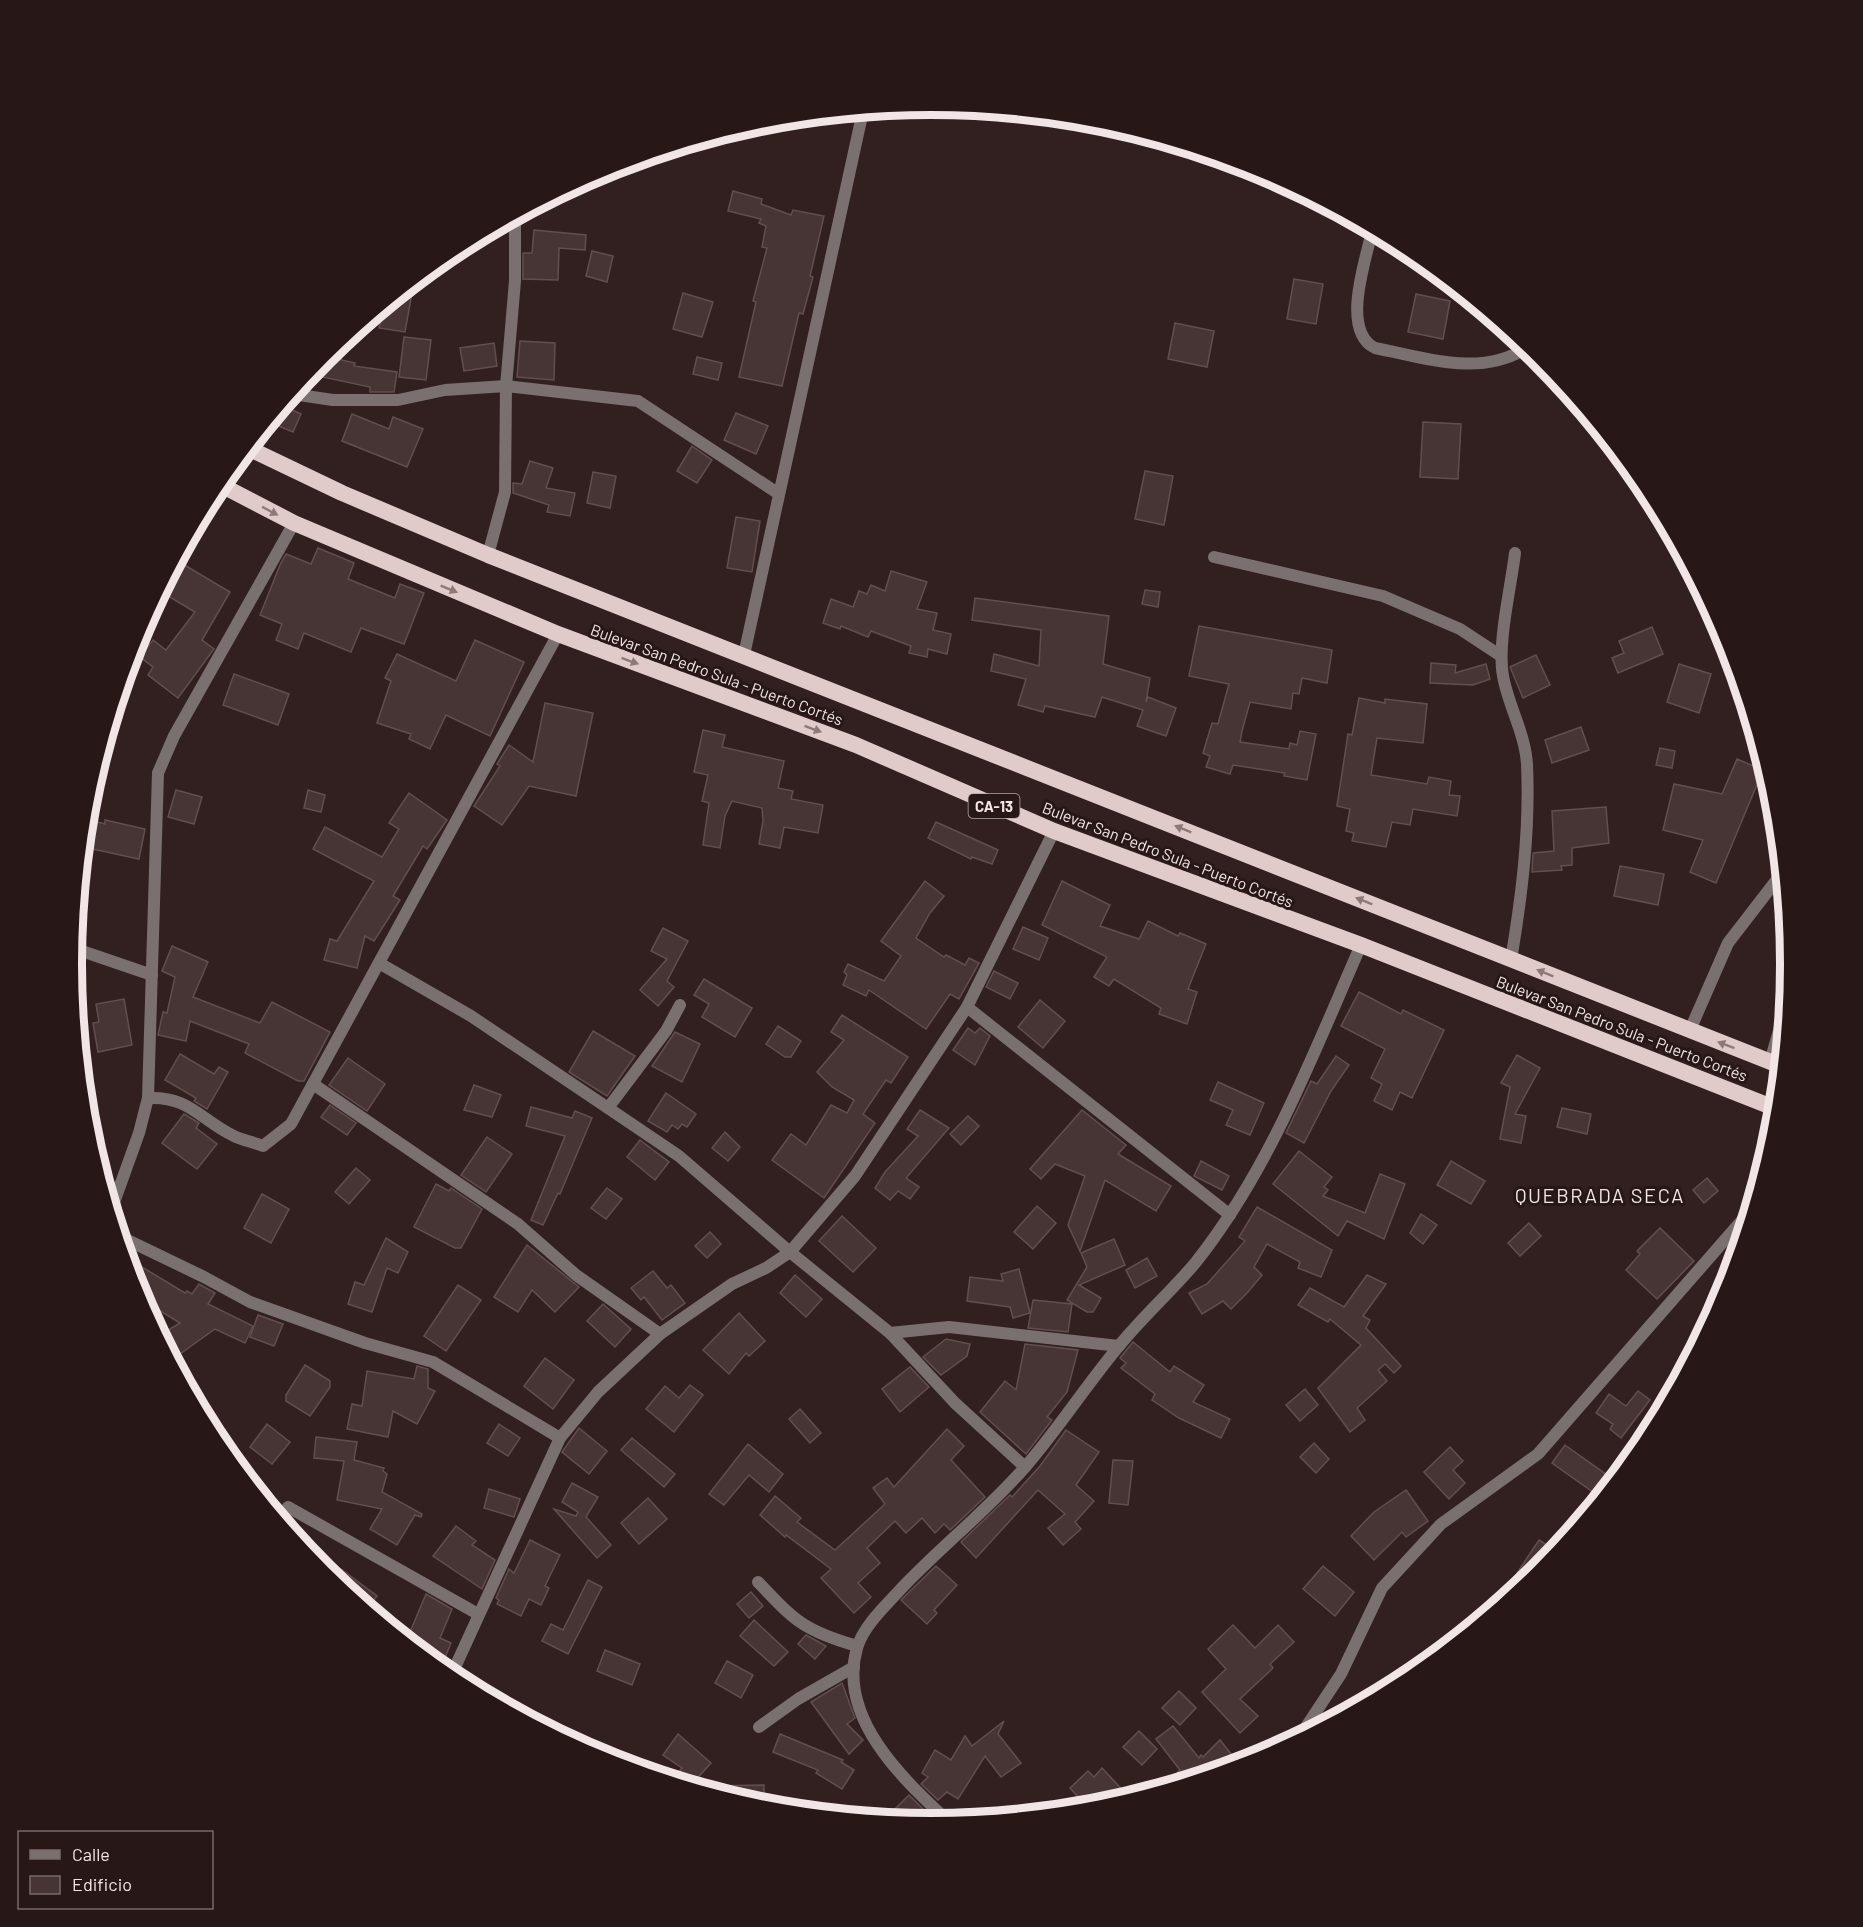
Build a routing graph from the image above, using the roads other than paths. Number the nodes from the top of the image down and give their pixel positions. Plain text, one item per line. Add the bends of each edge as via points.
1 (862, 118) edge
2 (515, 224) edge
3 (1370, 237) edge
4 (1520, 352) edge
5 (506, 386) junction
6 (301, 395) edge
7 (255, 451) edge
8 (228, 489) edge
9 (779, 494) junction
10 (294, 524) junction
11 (1515, 553) dead end
12 (488, 555) junction
13 (1214, 556) dead end
14 (558, 634) junction
15 (744, 655) junction
16 (1501, 656) junction
17 (1054, 831) junction
18 (1776, 881) edge
19 (1360, 945) junction
20 (82, 951) edge
21 (1511, 960) junction
22 (379, 963) junction
23 (152, 975) junction
24 (681, 1005) dead end
25 (967, 1007) junction
26 (1690, 1030) junction
27 (1775, 1064) edge
28 (313, 1084) junction
29 (148, 1098) junction
30 (1768, 1105) edge
31 (608, 1108) junction
32 (116, 1198) edge
33 (1230, 1215) junction
34 (1739, 1222) edge
35 (130, 1241) edge
36 (790, 1252) junction
37 (890, 1333) junction
38 (660, 1334) junction
39 (1119, 1346) junction
40 (560, 1438) junction
41 (1025, 1467) junction
42 (288, 1507) dead end
43 (758, 1582) dead end
44 (478, 1614) junction
45 (857, 1646) junction
46 (455, 1666) edge
47 (854, 1667) junction
48 (1307, 1725) edge
49 (759, 1727) dead end
50 (939, 1813) edge

1 - 9 street
2 - 5 street via 515,281
3 - 4 street via 1356,297 1360,328 1367,344 1463,365 1488,364
5 - 6 street via 444,390 398,400 333,400
5 - 9 street via 638,401
5 - 12 street via 505,492
7 - 12 highway, Bulevar San Pedro Sula - Puerto Cortés
8 -> 10 highway, Bulevar San Pedro Sula - Puerto Cortés / CA-13
9 - 15 street
10 -> 14 highway, Bulevar San Pedro Sula - Puerto Cortés / CA-13
10 - 23 street via 174,736 158,773
11 - 16 street
12 - 15 highway, Bulevar San Pedro Sula - Puerto Cortés
13 - 16 street via 1383,596 1461,629
14 -> 17 highway, Bulevar San Pedro Sula - Puerto Cortés / CA-13 via 856,744
14 - 22 street
21 -> 15 highway, Bulevar San Pedro Sula - Puerto Cortés
16 - 21 street via 1527,761 1525,879
17 - 19 highway, Bulevar San Pedro Sula - Puerto Cortés / CA-13
17 - 25 street
18 - 26 street via 1728,943
19 - 30 highway, Bulevar San Pedro Sula - Puerto Cortés / CA-13
19 - 33 street via 1288,1114
20 - 23 street
26 -> 21 highway, Bulevar San Pedro Sula - Puerto Cortés
22 - 28 street
22 - 31 street via 471,1016
23 - 29 street
24 - 31 street
25 - 33 street
25 - 36 street via 855,1176
27 -> 26 highway, Bulevar San Pedro Sula - Puerto Cortés
28 - 29 street via 291,1124 263,1146 232,1135 168,1097
28 - 38 street via 518,1224 576,1275
29 - 32 street
31 - 36 street via 679,1156
33 - 39 street via 1195,1263
34 - 48 street via 1538,1454 1441,1524 1382,1587 1341,1674
35 - 40 street via 250,1302 365,1343 433,1362
36 - 37 street
36 - 38 street via 732,1284
37 - 39 street via 949,1327
37 - 41 street via 955,1403
38 - 40 street via 598,1392
39 - 41 street
40 - 44 street
41 - 45 street via 877,1614
42 - 44 street
43 - 45 street via 793,1619 818,1635
44 - 46 street
45 - 47 street
47 - 49 street
47 - 50 street via 856,1695 873,1740

